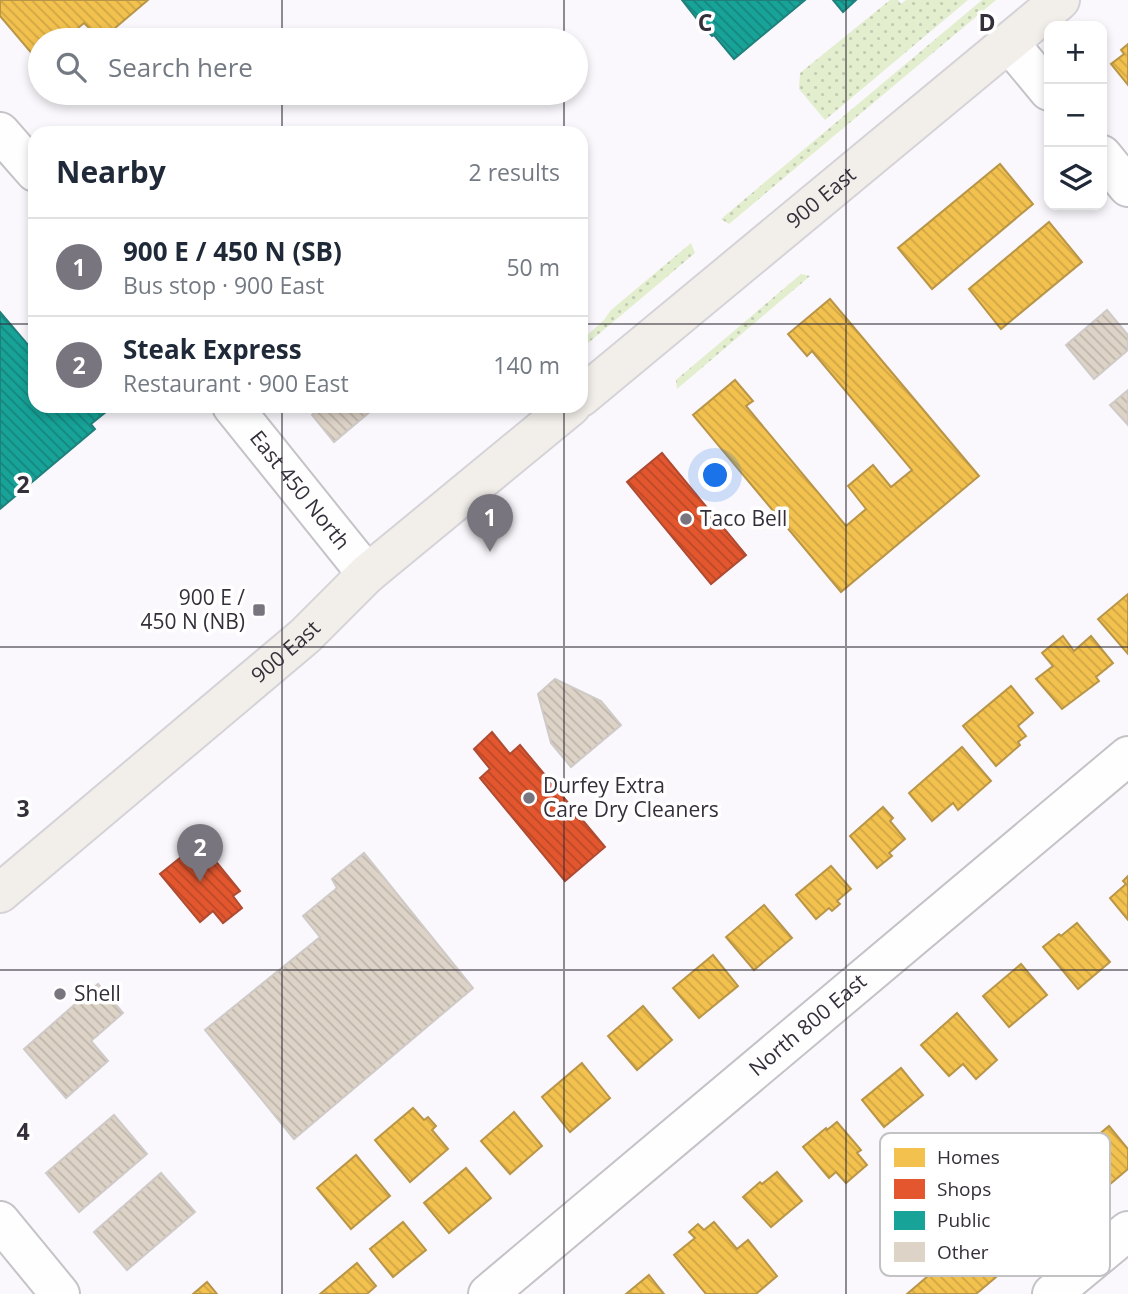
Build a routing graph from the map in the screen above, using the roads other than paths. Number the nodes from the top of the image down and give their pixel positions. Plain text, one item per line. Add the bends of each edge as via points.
1 (1060, 0) edge
2 (1009, 43) junction
3 (1044, 85) edge
4 (0, 132) edge
5 (1107, 161) edge
6 (28, 164) edge
7 (1128, 187) edge
8 (588, 391) edge
9 (238, 413) edge
10 (562, 413) edge
11 (367, 574) junction
12 (1128, 756) edge
13 (0, 893) edge
14 (0, 1221) edge
15 (1128, 1231) edge
16 (1110, 1246) edge
17 (1074, 1276) edge
18 (60, 1294) edge
19 (488, 1294) edge
20 (1052, 1294) edge

1 - 2 main road, 900 East
2 - 3 street
2 - 8 main road, 900 East
4 - 6 street
5 - 7 street
9 - 11 street, East 450 North
10 - 11 main road, 900 East
11 - 13 main road, 900 East via 305,636
12 - 19 street, North 800 East
14 - 18 street
15 - 16 street
17 - 20 street

